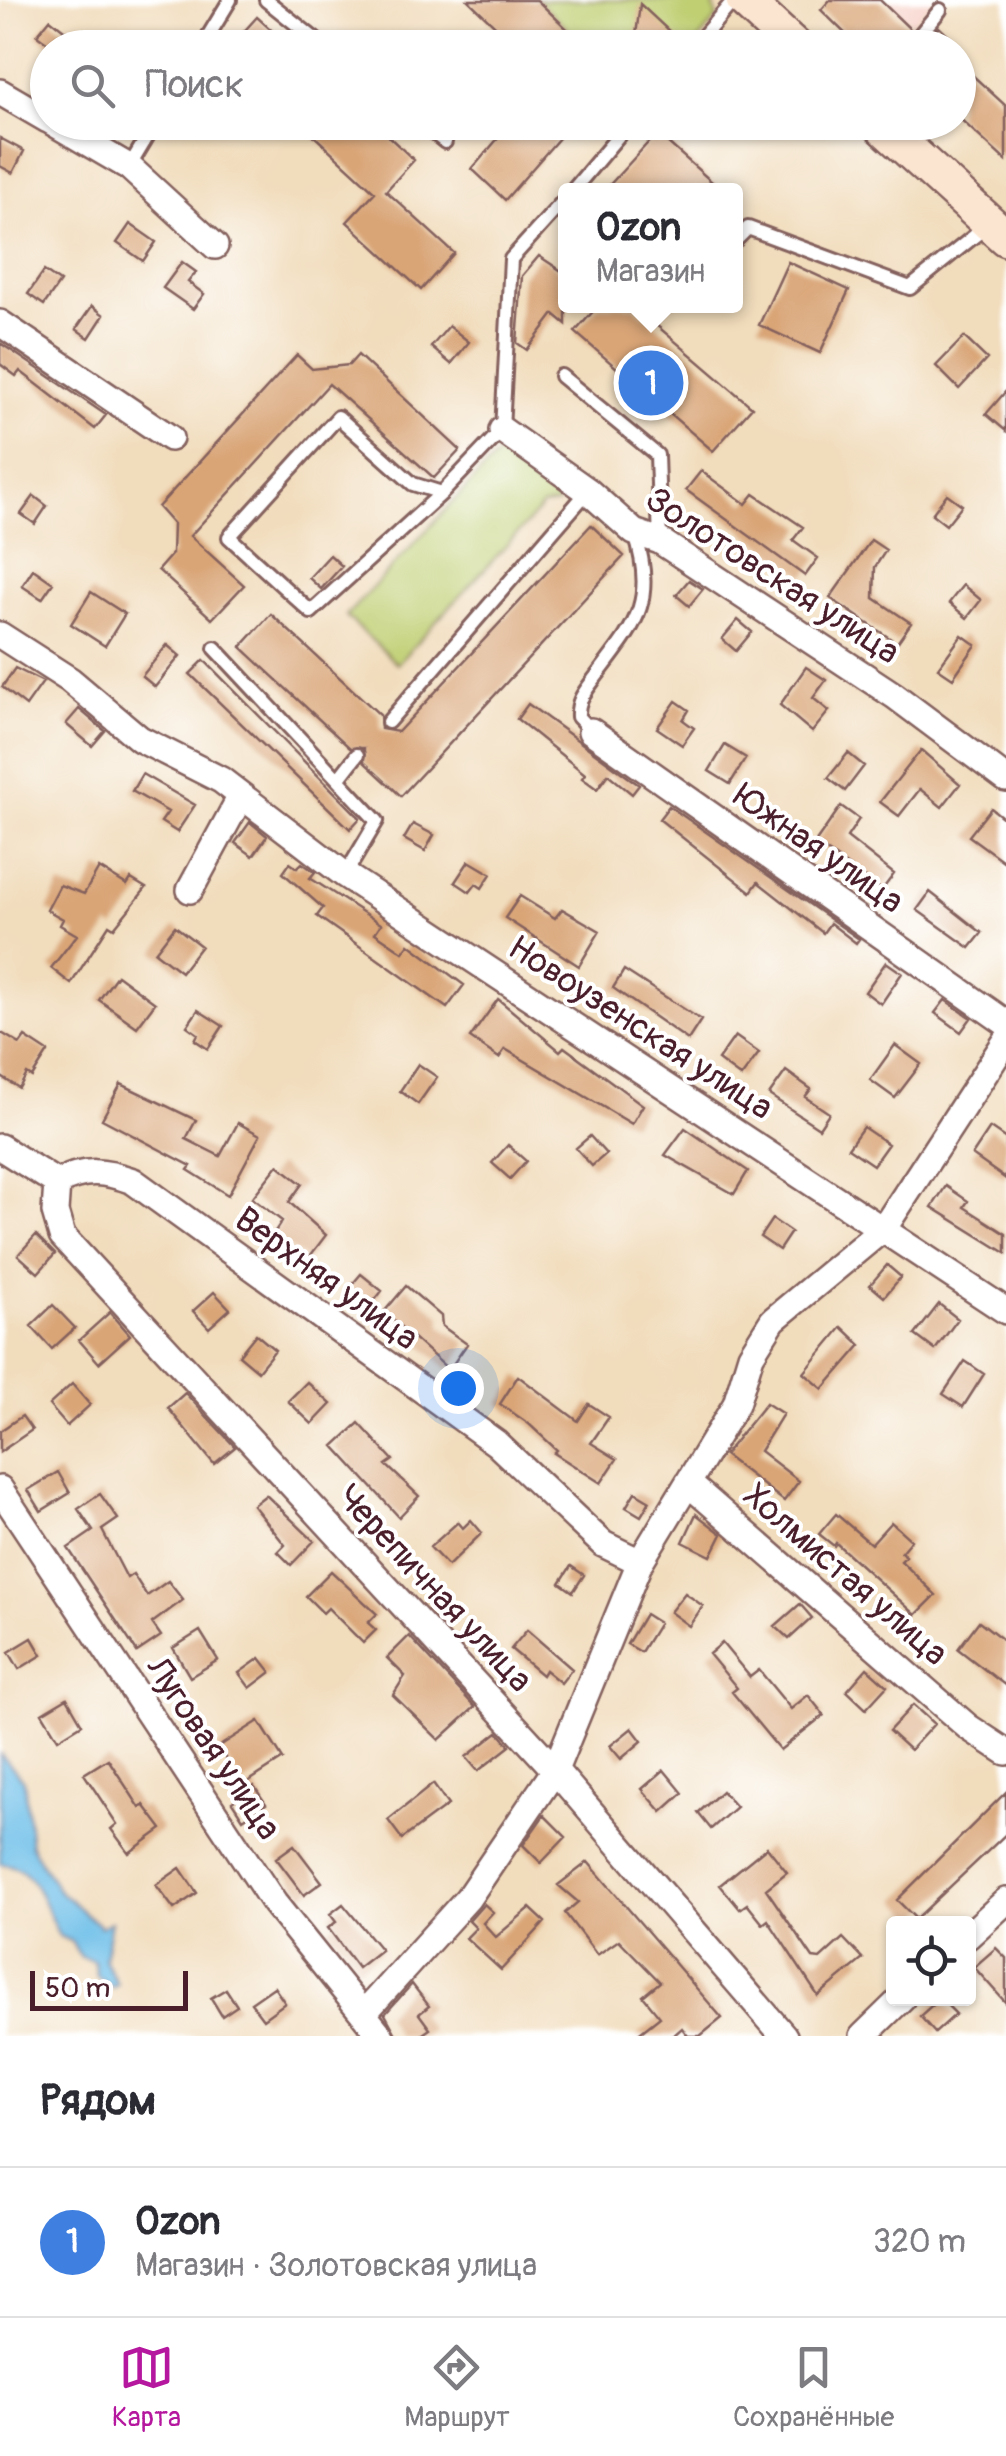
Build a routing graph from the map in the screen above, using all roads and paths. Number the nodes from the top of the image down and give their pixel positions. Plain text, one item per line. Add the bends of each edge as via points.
1 (230, 0) edge
2 (266, 0) edge
3 (734, 0) edge
4 (744, 0) edge
5 (940, 10) dead end
6 (212, 30) edge
7 (304, 30) edge
8 (708, 30) edge
9 (776, 30) edge
10 (924, 30) edge
11 (0, 92) edge
12 (30, 109) edge
13 (82, 140) edge
14 (145, 140) edge
15 (442, 140) edge
16 (615, 140) edge
17 (898, 140) edge
18 (445, 142) dead end
19 (128, 167) junction
20 (579, 183) edge
21 (558, 218) edge
22 (998, 230) edge
23 (743, 233) edge
24 (215, 246) dead end
25 (0, 323) edge
26 (560, 376) dead end
27 (502, 430) junction
28 (170, 438) dead end
29 (588, 491) junction
30 (442, 493) junction
31 (634, 532) junction
32 (660, 542) junction
33 (0, 635) edge
34 (216, 648) dead end
35 (388, 722) dead end
36 (591, 732) joint
37 (358, 755) dead end
38 (340, 777) junction
39 (1006, 779) edge
40 (241, 796) junction
41 (346, 875) junction
42 (190, 890) dead end
43 (1006, 1023) edge
44 (1006, 1041) edge
45 (0, 1147) edge
46 (57, 1182) junction
47 (884, 1228) junction
48 (1006, 1311) edge
49 (689, 1484) junction
50 (0, 1489) edge
51 (640, 1562) junction
52 (1006, 1752) edge
53 (554, 1770) junction
54 (1006, 1901) edge
55 (976, 1929) edge
56 (894, 2006) edge
57 (364, 2013) junction
58 (381, 2036) edge
59 (784, 2036) edge
60 (863, 2036) edge

1 - 6 lane
2 - 7 lane
3 - 8 lane
4 - 9 street
5 - 10 lane
11 - 12 street
13 - 19 street
14 - 19 lane
15 - 18 lane
16 - 20 lane
17 - 22 street
19 - 24 street
21 - 27 lane via 510,259
22 - 23 lane via 910,288 748,228
25 - 28 street
26 - 32 lane via 657,455
27 - 29 street, Золотовская улица
27 - 30 lane
29 - 31 street, Золотовская улица
29 - 35 lane
30 - 30 lane via 414,484 338,417 229,537 311,612
31 - 32 street, Золотовская улица
31 - 36 lane via 645,566 642,615 580,697 578,717
32 - 39 street, Золотовская улица via 895,696
33 - 40 street, Новоузенская улица via 70,680 140,740
34 - 38 lane
36 - 43 street, Южная улица
37 - 38 lane
38 - 41 lane via 377,821
40 - 41 street, Новоузенская улица
40 - 42 street
41 - 47 street, Новоузенская улица
44 - 47 street
45 - 46 street
46 - 51 street, Верхняя улица via 102,1170 133,1181 496,1443 603,1544
46 - 53 street, Черепичная улица via 62,1236
47 - 48 street, Новоузенская улица
47 - 49 street via 773,1320 750,1354 736,1404
49 - 51 street
49 - 52 street, Холмистая улица
50 - 57 street, Луговая улица via 274,1903
51 - 53 street
53 - 57 street via 468,1898
53 - 59 street, Черепичная улица
54 - 55 street
56 - 60 street
57 - 58 street, Луговая улица

